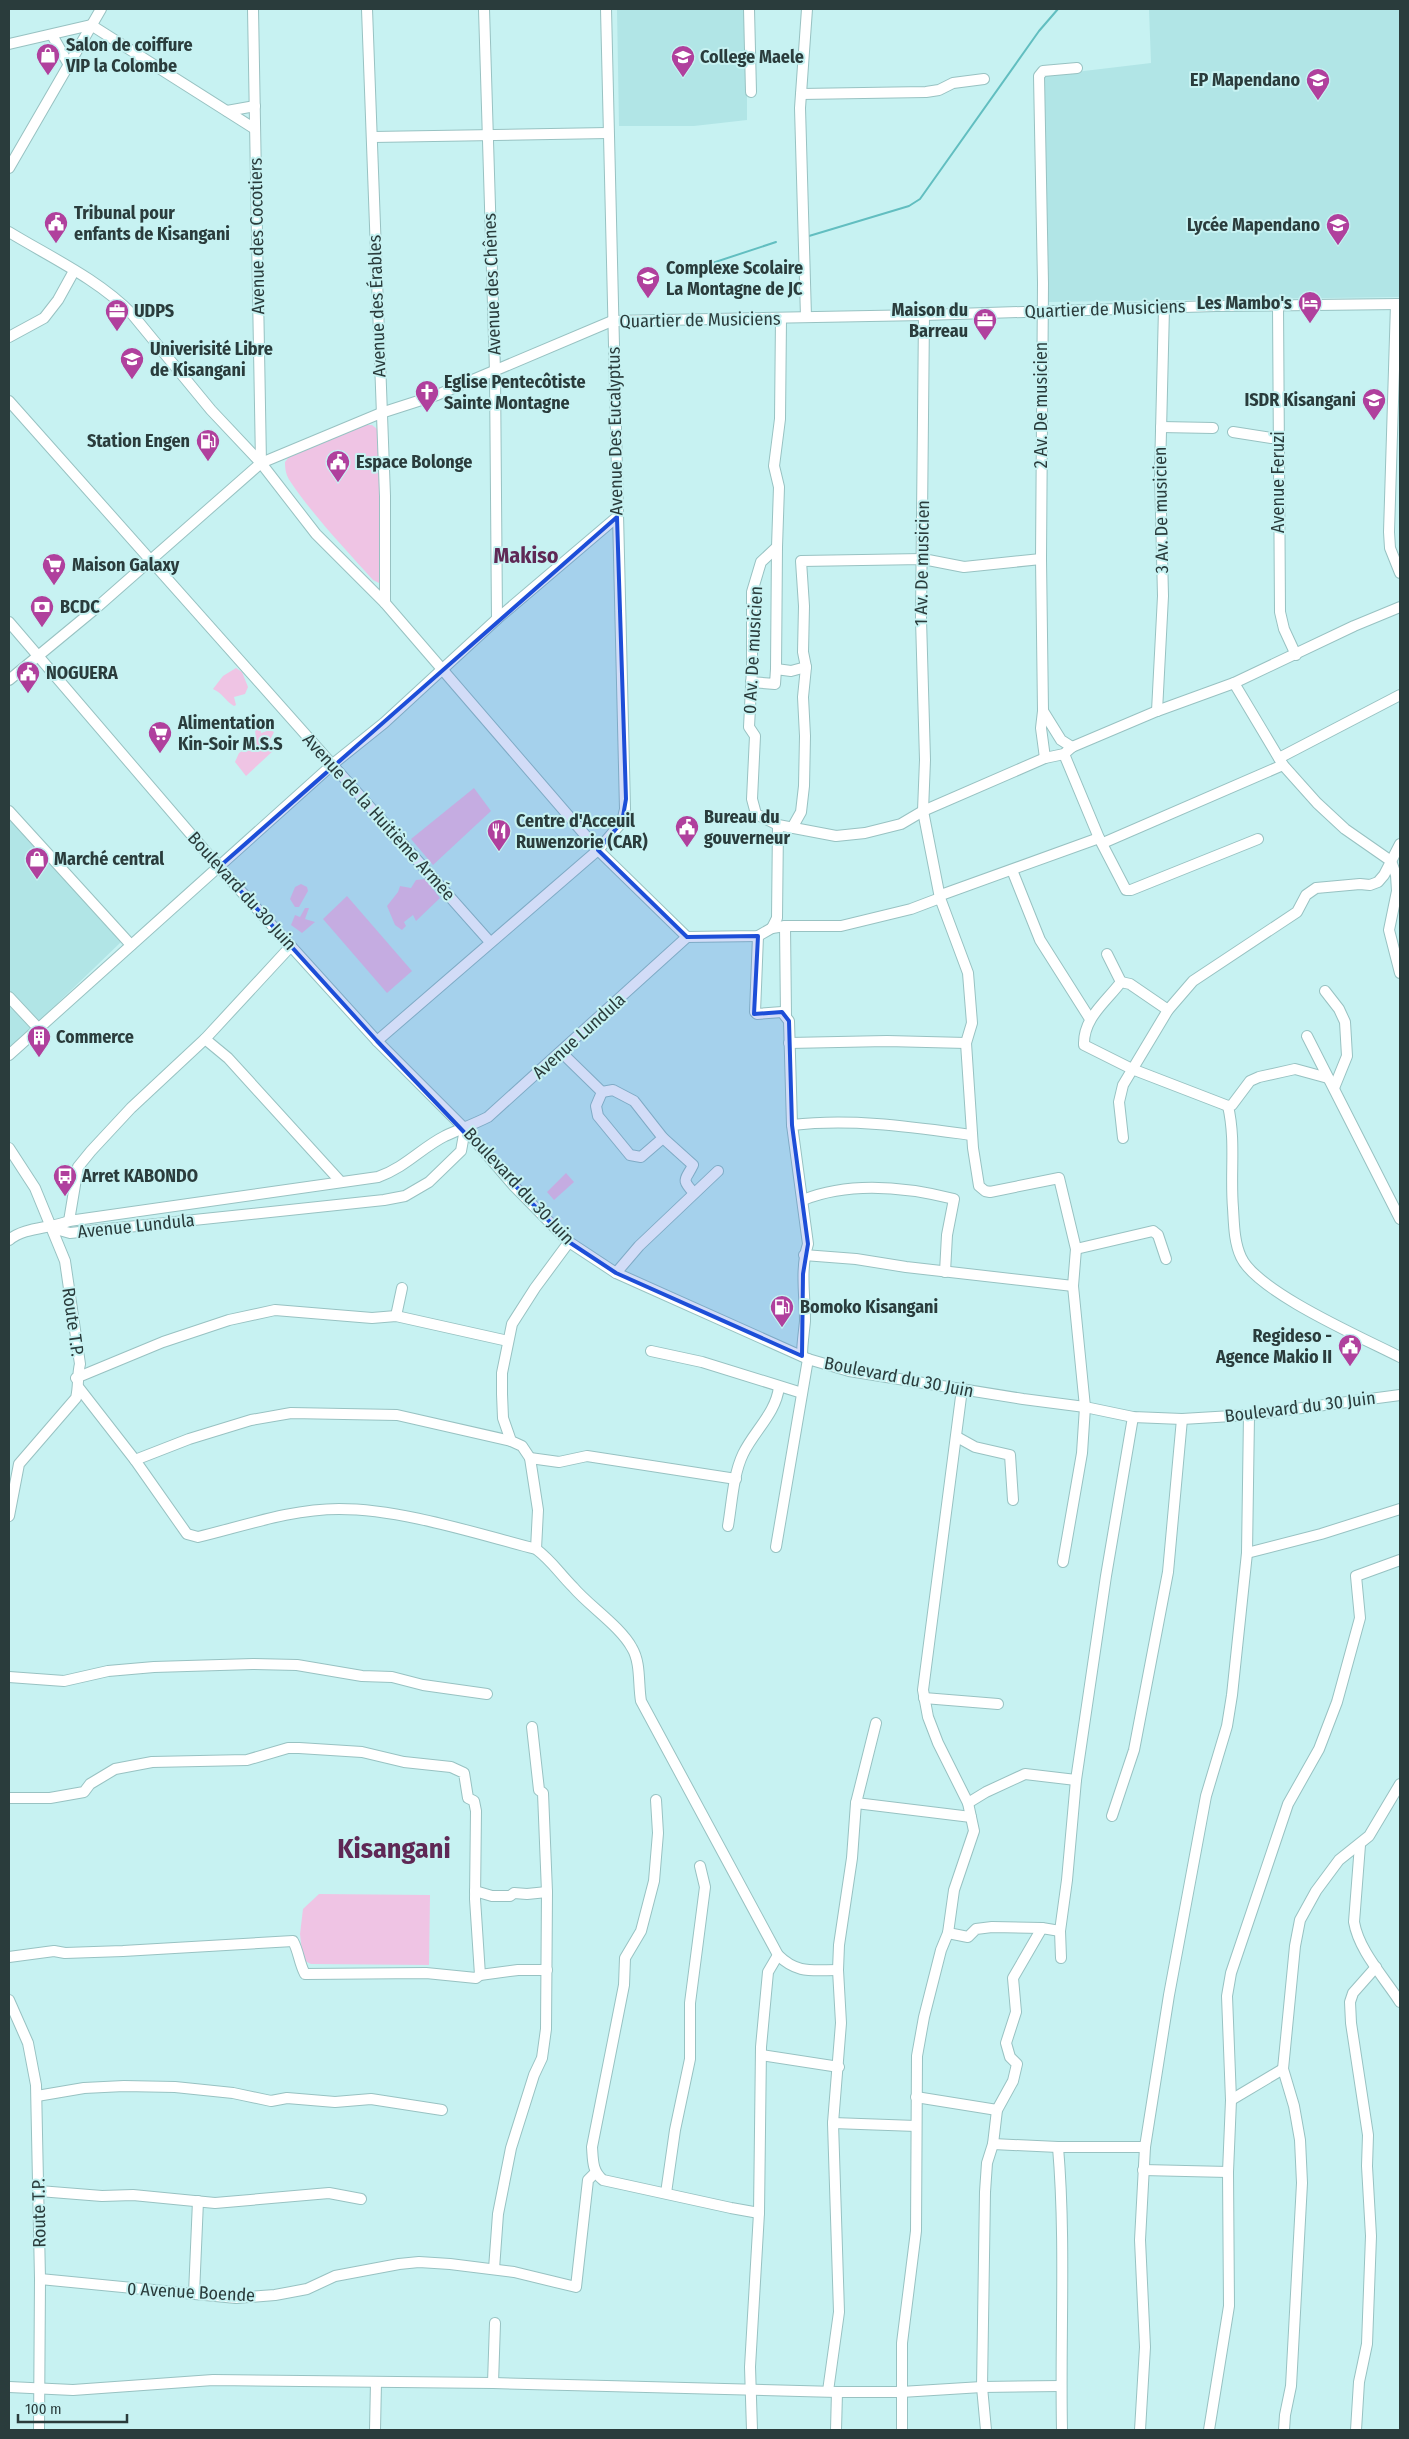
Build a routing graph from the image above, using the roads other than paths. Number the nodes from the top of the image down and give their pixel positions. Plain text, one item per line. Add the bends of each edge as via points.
1 (101, 9) edge
2 (253, 9) edge
3 (367, 9) edge
4 (484, 9) edge
5 (606, 9) edge
6 (749, 9) edge
7 (807, 9) edge
8 (91, 25) junction
9 (52, 35) junction
10 (9, 44) edge
11 (69, 65) junction
12 (1077, 68) dead end
13 (984, 79) dead end
14 (751, 92) dead end
15 (801, 94) junction
16 (255, 106) junction
17 (227, 111) junction
18 (256, 129) junction
19 (608, 133) junction
20 (488, 134) junction
21 (373, 137) junction
22 (9, 168) edge
23 (9, 232) edge
24 (74, 271) junction
25 (1398, 304) edge
26 (1278, 305) junction
27 (1164, 308) junction
28 (1042, 312) junction
29 (924, 315) junction
30 (806, 317) junction
31 (780, 318) junction
32 (612, 321) junction
33 (9, 337) edge
34 (494, 371) junction
35 (9, 400) edge
36 (381, 413) junction
37 (1161, 427) junction
38 (1213, 428) dead end
39 (1233, 432) dead end
40 (1278, 440) junction
41 (261, 463) junction
42 (617, 517) junction
43 (777, 547) junction
44 (923, 559) junction
45 (1041, 559) junction
46 (149, 560) junction
47 (1400, 573) edge
48 (385, 603) junction
49 (1400, 607) edge
50 (497, 619) junction
51 (9, 622) edge
52 (38, 655) junction
53 (1296, 655) junction
54 (806, 667) junction
55 (776, 669) junction
56 (442, 670) junction
57 (9, 680) edge
58 (751, 682) junction
59 (1234, 683) junction
60 (1400, 695) edge
61 (1157, 711) junction
62 (1043, 712) junction
63 (1068, 750) junction
64 (1044, 758) junction
65 (1281, 761) junction
66 (333, 764) junction
67 (9, 811) edge
68 (923, 811) junction
69 (778, 825) junction
70 (792, 828) junction
71 (1258, 839) dead end
72 (1101, 840) junction
73 (1400, 844) edge
74 (598, 850) junction
75 (1390, 861) junction
76 (219, 867) junction
77 (1012, 870) junction
78 (940, 896) junction
79 (785, 926) junction
80 (772, 928) junction
81 (758, 936) junction
82 (688, 937) junction
83 (490, 942) junction
84 (131, 945) junction
85 (291, 946) junction
86 (1107, 954) dead end
87 (1400, 973) edge
88 (1121, 982) junction
89 (1325, 991) dead end
90 (9, 997) edge
91 (1168, 1010) junction
92 (786, 1016) junction
93 (1090, 1019) junction
94 (38, 1028) junction
95 (1307, 1036) dead end
96 (204, 1039) junction
97 (377, 1041) junction
98 (789, 1043) junction
99 (966, 1043) junction
100 (561, 1052) junction
101 (9, 1056) edge
102 (1132, 1069) junction
103 (1328, 1078) junction
104 (1334, 1088) junction
105 (602, 1092) junction
106 (1228, 1106) junction
107 (792, 1125) junction
108 (465, 1129) junction
109 (972, 1135) junction
110 (663, 1138) junction
111 (1122, 1138) dead end
112 (9, 1148) edge
113 (718, 1171) dead end
114 (340, 1181) junction
115 (694, 1193) junction
116 (802, 1200) junction
117 (1400, 1219) edge
118 (69, 1221) junction
119 (52, 1228) junction
120 (9, 1240) edge
121 (569, 1242) junction
122 (1076, 1249) junction
123 (804, 1255) junction
124 (1166, 1260) dead end
125 (945, 1272) junction
126 (616, 1273) junction
127 (1073, 1286) junction
128 (402, 1288) dead end
129 (396, 1316) junction
130 (508, 1341) junction
131 (651, 1351) dead end
132 (1400, 1357) edge
133 (805, 1358) junction
134 (78, 1383) junction
135 (779, 1387) junction
136 (962, 1389) junction
137 (802, 1392) junction
138 (1400, 1395) edge
139 (1085, 1407) junction
140 (1249, 1415) junction
141 (1132, 1417) junction
142 (1182, 1419) junction
143 (957, 1437) junction
144 (511, 1441) junction
145 (530, 1458) junction
146 (135, 1460) junction
147 (14, 1464) edge
148 (736, 1479) junction
149 (1013, 1500) dead end
150 (1400, 1508) edge
151 (9, 1516) edge
152 (728, 1526) dead end
153 (776, 1547) dead end
154 (536, 1548) junction
155 (1247, 1553) junction
156 (1400, 1560) edge
157 (1063, 1562) dead end
158 (9, 1677) edge
159 (487, 1694) dead end
160 (924, 1698) junction
161 (998, 1704) dead end
162 (876, 1723) dead end
163 (532, 1727) dead end
164 (1076, 1780) junction
165 (1400, 1784) edge
166 (9, 1798) edge
167 (656, 1800) dead end
168 (856, 1803) junction
169 (968, 1803) junction
170 (1112, 1816) dead end
171 (971, 1817) junction
172 (1360, 1845) junction
173 (700, 1866) dead end
174 (475, 1891) junction
175 (547, 1892) junction
176 (1042, 1928) junction
177 (1060, 1931) junction
178 (948, 1933) junction
179 (778, 1955) junction
180 (9, 1958) edge
181 (1060, 1958) dead end
182 (1376, 1968) junction
183 (547, 1970) junction
184 (838, 1970) junction
185 (480, 1975) junction
186 (1398, 1995) edge
187 (9, 2000) edge
188 (761, 2055) junction
189 (839, 2067) junction
190 (1283, 2069) junction
191 (37, 2096) junction
192 (916, 2097) junction
193 (1231, 2100) junction
194 (442, 2110) dead end
195 (997, 2110) junction
196 (833, 2123) junction
197 (916, 2126) junction
198 (993, 2144) junction
199 (1058, 2147) junction
200 (1145, 2147) junction
201 (1143, 2170) junction
202 (1228, 2172) junction
203 (595, 2173) junction
204 (39, 2191) junction
205 (666, 2193) junction
206 (361, 2199) dead end
207 (198, 2201) junction
208 (759, 2212) junction
209 (494, 2269) junction
210 (40, 2279) junction
211 (194, 2294) junction
212 (495, 2323) dead end
213 (376, 2382) junction
214 (493, 2383) junction
215 (1061, 2386) junction
216 (9, 2387) edge
217 (41, 2387) junction
218 (982, 2387) junction
219 (750, 2390) junction
220 (833, 2392) junction
221 (901, 2392) junction
222 (39, 2430) edge
223 (375, 2430) edge
224 (752, 2430) edge
225 (836, 2430) edge
226 (902, 2430) edge
227 (986, 2430) edge
228 (1062, 2430) edge
229 (1140, 2430) edge
230 (1209, 2430) edge
231 (1284, 2430) edge
232 (1356, 2430) edge

1 - 8 street
2 - 16 street, Avenue des Cocotiers
3 - 21 street, Avenue des Érables
4 - 20 street, Avenue des Chênes
5 - 19 street, Avenue Des Eucalyptus
6 - 14 street
7 - 15 street
8 - 9 street
8 - 11 street
8 - 17 street
9 - 10 street
9 - 11 street
11 - 22 street
12 - 28 street, 2 Av. De musicien via 1043,71 1038,76
13 - 15 street via 953,83 926,92
15 - 30 street
16 - 17 street
16 - 18 street, Avenue des Cocotiers
17 - 18 street
18 - 41 street, Avenue des Cocotiers
19 - 20 street
19 - 32 street, Avenue Des Eucalyptus
20 - 21 street
20 - 34 street, Avenue des Chênes
21 - 36 street, Avenue des Érables
23 - 24 street
24 - 33 street via 44,318
24 - 41 street via 122,303 211,410
25 - 26 street, Quartier de Musiciens
25 - 47 street via 1389,532 1390,548
26 - 27 street, Quartier de Musiciens
26 - 40 street, Avenue Feruzi
27 - 28 street, Quartier de Musiciens
27 - 37 street, 3 Av. De musicien
28 - 29 street, Quartier de Musiciens
28 - 45 street, 2 Av. De musicien
29 - 30 street, Quartier de Musiciens
29 - 44 street, 1 Av. De musicien
30 - 31 street, Quartier de Musiciens
31 - 32 street, Quartier de Musiciens
31 - 43 street via 780,419 774,466 779,487
32 - 34 street, Quartier de Musiciens
32 - 42 street, Avenue Des Eucalyptus
34 - 36 street, Quartier de Musiciens via 437,395
34 - 50 street, Avenue des Chênes
35 - 46 street, Avenue de la Huitième Armée
36 - 41 street, Quartier de Musiciens
36 - 48 street, Avenue des Érables
37 - 38 street
37 - 61 street, 3 Av. De musicien via 1162,596
39 - 40 street
40 - 53 street, Avenue Feruzi via 1280,612 1284,630
41 - 46 street, Quartier de Musiciens
41 - 48 street via 316,534
42 - 50 street
42 - 74 street, Avenue Des Eucalyptus via 626,799 622,822
43 - 55 street
43 - 58 street, 0 Av. De musicien via 761,562 752,592
44 - 45 street via 964,568
44 - 54 street via 801,561
44 - 68 street, 1 Av. De musicien via 921,619 926,760
45 - 62 street, 2 Av. De musicien
46 - 52 street, Quartier de Musiciens
46 - 66 street, Avenue de la Huitième Armée
48 - 56 street
49 - 53 street, 0 Av. De musicien
50 - 56 street
51 - 52 street, Boulevard du 30 Juin
52 - 57 street, Quartier de Musiciens
52 - 76 street, Boulevard du 30 Juin
53 - 59 street, 0 Av. De musicien
54 - 55 street via 791,671
54 - 70 street via 803,798 798,820
55 - 58 street via 775,684
56 - 66 street
56 - 74 street
58 - 69 street, 0 Av. De musicien via 749,727 755,736 752,799 756,814
59 - 61 street, 0 Av. De musicien
59 - 65 street
60 - 65 street
61 - 63 street, 0 Av. De musicien
62 - 63 street
62 - 64 street, 2 Av. De musicien
63 - 64 street, 0 Av. De musicien
63 - 72 street
64 - 68 street, 0 Av. De musicien
65 - 72 street
65 - 75 street via 1317,803
66 - 76 street
66 - 83 street, Avenue de la Huitième Armée
67 - 84 street
68 - 70 street, 0 Av. De musicien via 901,824 865,833 836,836
68 - 78 street, 1 Av. De musicien
69 - 70 street, 0 Av. De musicien
69 - 80 street via 777,918
71 - 72 street via 1129,890 1124,888
72 - 77 street
73 - 75 street
74 - 82 street
74 - 83 street
75 - 87 street via 1396,875 1397,891 1389,930
75 - 91 street via 1384,875 1370,885 1316,888 1306,895 1297,912 1193,981
76 - 84 street
76 - 85 street, Boulevard du 30 Juin
77 - 78 street
77 - 93 street via 1040,940
78 - 79 street via 903,911 841,926
78 - 99 street, 1 Av. De musicien via 968,973 972,1023
79 - 80 street
79 - 92 street
80 - 81 street
81 - 82 street
81 - 92 street via 755,1012 782,1012
82 - 100 street, Avenue Lundula
83 - 97 street
84 - 94 street
85 - 96 street
85 - 97 street, Boulevard du 30 Juin
86 - 88 street
88 - 91 street via 1130,984
88 - 93 street
89 - 104 street via 1345,1022 1348,1056
90 - 94 street
91 - 102 street
92 - 98 street
93 - 102 street via 1084,1044
94 - 101 street
95 - 103 street
96 - 114 street via 228,1058
96 - 118 street via 131,1108 78,1167
97 - 108 street, Boulevard du 30 Juin
98 - 99 street
98 - 107 street
99 - 109 street, 1 Av. De musicien
100 - 105 street
100 - 108 street, Avenue Lundula via 488,1117
102 - 106 street
102 - 111 street via 1119,1102
103 - 104 street
103 - 106 street via 1295,1069 1259,1077 1250,1081
104 - 117 street
105 - 110 street via 613,1090 634,1100
105 - 110 street via 596,1106 598,1116 630,1155 641,1157
106 - 132 street via 1233,1126 1235,1240 1251,1273 1322,1318
107 - 109 street via 828,1121 868,1123
107 - 116 street
108 - 114 street, Avenue Lundula via 444,1136 391,1172 378,1177
108 - 119 street, Avenue Lundula via 461,1151 429,1182 405,1196 70,1233
108 - 121 street, Boulevard du 30 Juin via 514,1186
109 - 122 street, 1 Av. De musicien via 979,1186 985,1191 1059,1178
110 - 115 street via 693,1165 685,1176 685,1182
112 - 119 street, Route T.P. via 35,1188
113 - 115 street
114 - 118 street, Avenue Lundula
115 - 126 street
116 - 123 street via 808,1244
116 - 125 street via 820,1193 880,1188 926,1192 954,1199
118 - 119 street, Avenue Lundula
119 - 120 street via 20,1232
119 - 134 street, Route T.P. via 65,1261 80,1364
121 - 126 street, Boulevard du 30 Juin
121 - 130 street via 534,1288 512,1324
122 - 124 street via 1153,1231 1158,1235
122 - 127 street
123 - 125 street
123 - 133 street
125 - 127 street
126 - 133 street, Boulevard du 30 Juin
127 - 139 street
128 - 129 street
129 - 130 street
129 - 134 street via 360,1317 275,1310 251,1314 163,1342
130 - 144 street via 502,1394 503,1418
131 - 135 street via 702,1362
133 - 136 street, Boulevard du 30 Juin via 849,1371
133 - 137 street
134 - 146 street
134 - 147 street, Route T.P. via 76,1398 68,1410
135 - 137 street
135 - 148 street via 766,1420 743,1454
136 - 139 street, Boulevard du 30 Juin
136 - 143 street
137 - 153 street
138 - 140 street, Boulevard du 30 Juin
139 - 141 street, Boulevard du 30 Juin
139 - 157 street via 1082,1453
140 - 142 street, Boulevard du 30 Juin
140 - 155 street
141 - 142 street, Boulevard du 30 Juin
141 - 164 street
142 - 170 street via 1168,1572 1134,1750
143 - 149 street via 976,1447 1010,1455
143 - 160 street
144 - 145 street via 522,1446
144 - 146 street via 397,1415 291,1413 250,1420
145 - 148 street via 560,1462 587,1456
145 - 154 street via 538,1510
146 - 154 street via 192,1537 278,1517 347,1509 376,1510
147 - 151 street, Route T.P.
148 - 152 street
150 - 155 street via 1321,1534
154 - 179 street via 552,1560 573,1588 632,1646 641,1701
155 - 200 street via 1227,1726 1206,1796
156 - 193 street via 1356,1576 1360,1618 1340,1693 1319,1749 1288,1804 1270,1864 1246,1925 1227,1996
158 - 159 street via 64,1681 108,1671 154,1666 297,1665
160 - 161 street
160 - 169 street via 938,1744
162 - 168 street
163 - 175 street via 536,1775 539,1790 544,1793
164 - 169 street via 1025,1774
164 - 177 street via 1068,1880
165 - 172 street
166 - 174 street via 50,1798 84,1792 90,1784 115,1769 152,1762 247,1760 288,1748 362,1752 404,1762 451,1767 464,1773 468,1798 474,1801 476,1811
167 - 203 street via 658,1833 654,1881 641,1931 624,1965 624,1985 592,2148
168 - 171 street
168 - 184 street
169 - 171 street
171 - 178 street via 974,1831 954,1890
172 - 182 street via 1354,1922 1360,1941
172 - 190 street via 1338,1860 1316,1890 1300,1920 1290,1982
173 - 205 street via 705,1887 690,2003 690,2059
174 - 175 street via 492,1896
174 - 185 street
175 - 183 street
176 - 177 street
176 - 178 street via 992,1927 976,1929 968,1937
176 - 195 street via 1013,1978 1016,2012 1006,2043 1010,2057 1017,2064 1013,2081
177 - 181 street
178 - 192 street via 924,2017 917,2056
179 - 184 street via 796,1969
179 - 188 street via 768,1972
180 - 185 street via 54,1951 123,1951 292,1941 305,1974 426,1974 476,1978
182 - 186 street
182 - 232 street via 1353,1993 1350,2002 1368,2135 1371,2236 1367,2344 1359,2382
183 - 185 street
183 - 209 street via 542,2058 511,2148 498,2214
184 - 189 street
187 - 191 street, Route T.P. via 32,2056
188 - 189 street
188 - 208 street
189 - 196 street
190 - 193 street
190 - 231 street via 1300,2140 1302,2183 1292,2386 1284,2415
191 - 194 street via 84,2088 175,2087 271,2100 335,2102 371,2099
191 - 204 street, Route T.P.
192 - 195 street
192 - 197 street
193 - 202 street
195 - 198 street
196 - 197 street
196 - 220 street via 839,2312
197 - 221 street via 916,2231 904,2317
198 - 199 street
198 - 218 street via 987,2163 985,2192
199 - 200 street
199 - 215 street via 1064,2250
200 - 201 street
201 - 202 street
201 - 229 street via 1140,2240 1144,2347
202 - 230 street via 1229,2306
203 - 205 street via 603,2180
203 - 209 street, 0 Avenue Boende via 588,2180 576,2287
204 - 207 street
204 - 210 street, Route T.P.
205 - 208 street
206 - 207 street via 329,2193 215,2203
207 - 211 street
208 - 219 street
209 - 211 street, 0 Avenue Boende via 450,2264 399,2264 335,2276 307,2289 275,2295 236,2298
210 - 211 street, 0 Avenue Boende
210 - 217 street, Route T.P.
212 - 214 street
213 - 214 street
213 - 217 street via 214,2380 73,2390
213 - 223 street
214 - 219 street
215 - 218 street
215 - 228 street
216 - 217 street
217 - 222 street, Route T.P.
218 - 221 street
218 - 227 street
219 - 220 street
219 - 224 street
220 - 221 street
220 - 225 street
221 - 226 street

